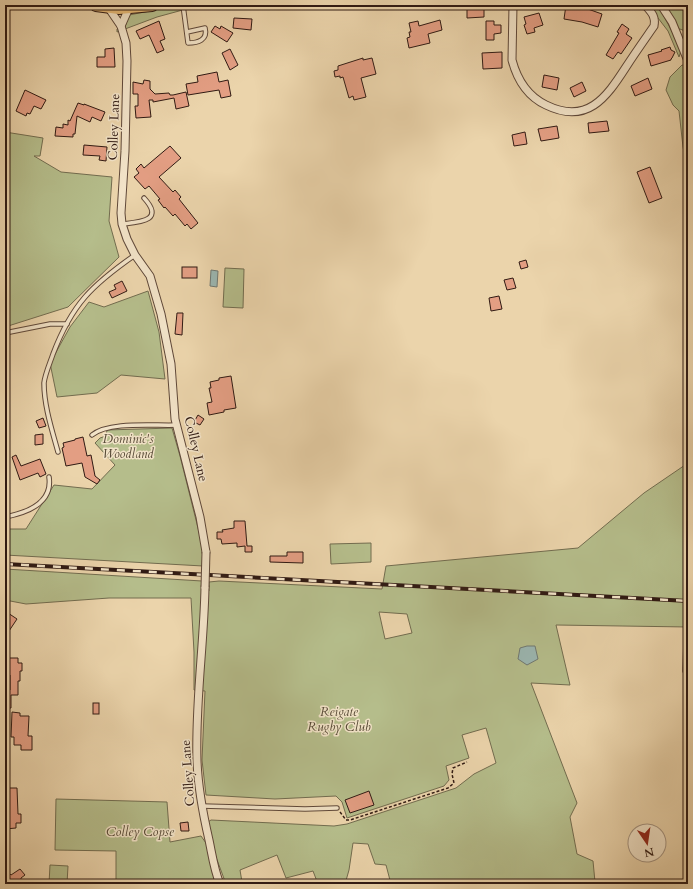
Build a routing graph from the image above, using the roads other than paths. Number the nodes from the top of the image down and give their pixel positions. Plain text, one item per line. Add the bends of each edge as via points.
1 (152, 5) edge
2 (184, 5) edge
3 (513, 5) edge
4 (645, 5) edge
5 (661, 5) edge
6 (102, 6) edge
7 (129, 8) junction
8 (121, 26) junction
9 (188, 32) junction
10 (688, 62) edge
11 (144, 198) dead end
12 (122, 224) junction
13 (135, 255) junction
14 (66, 324) junction
15 (5, 333) edge
16 (177, 425) junction
17 (92, 435) dead end
18 (58, 452) dead end
19 (49, 477) dead end
20 (5, 517) edge
21 (686, 641) dead end
22 (688, 675) edge
23 (202, 806) junction
24 (337, 808) road end
25 (220, 884) edge

1 - 7 main road
2 - 9 lane
3 - 4 street via 512,60 521,83 540,102 570,112 595,104 614,86 654,26 653,14
5 - 10 street via 672,22
6 - 7 main road
6 - 8 street, Colley Lane
7 - 8 street
8 - 12 street, Colley Lane via 126,43 127,62
9 - 9 lane via 205,28 206,33 203,39 188,43
11 - 12 lane via 151,206 152,215 141,222
12 - 13 street, Colley Lane
13 - 14 lane via 87,294
13 - 16 street, Colley Lane via 150,276 161,314 171,364
14 - 15 lane via 50,324
14 - 18 lane via 44,382 46,406
16 - 17 lane via 116,426 98,430
16 - 23 street, Colley Lane, bridge via 206,552 197,723 197,762
19 - 20 lane via 49,489 43,500 34,508
21 - 22 lane via 685,671
23 - 24 lane
23 - 25 street, Colley Lane

